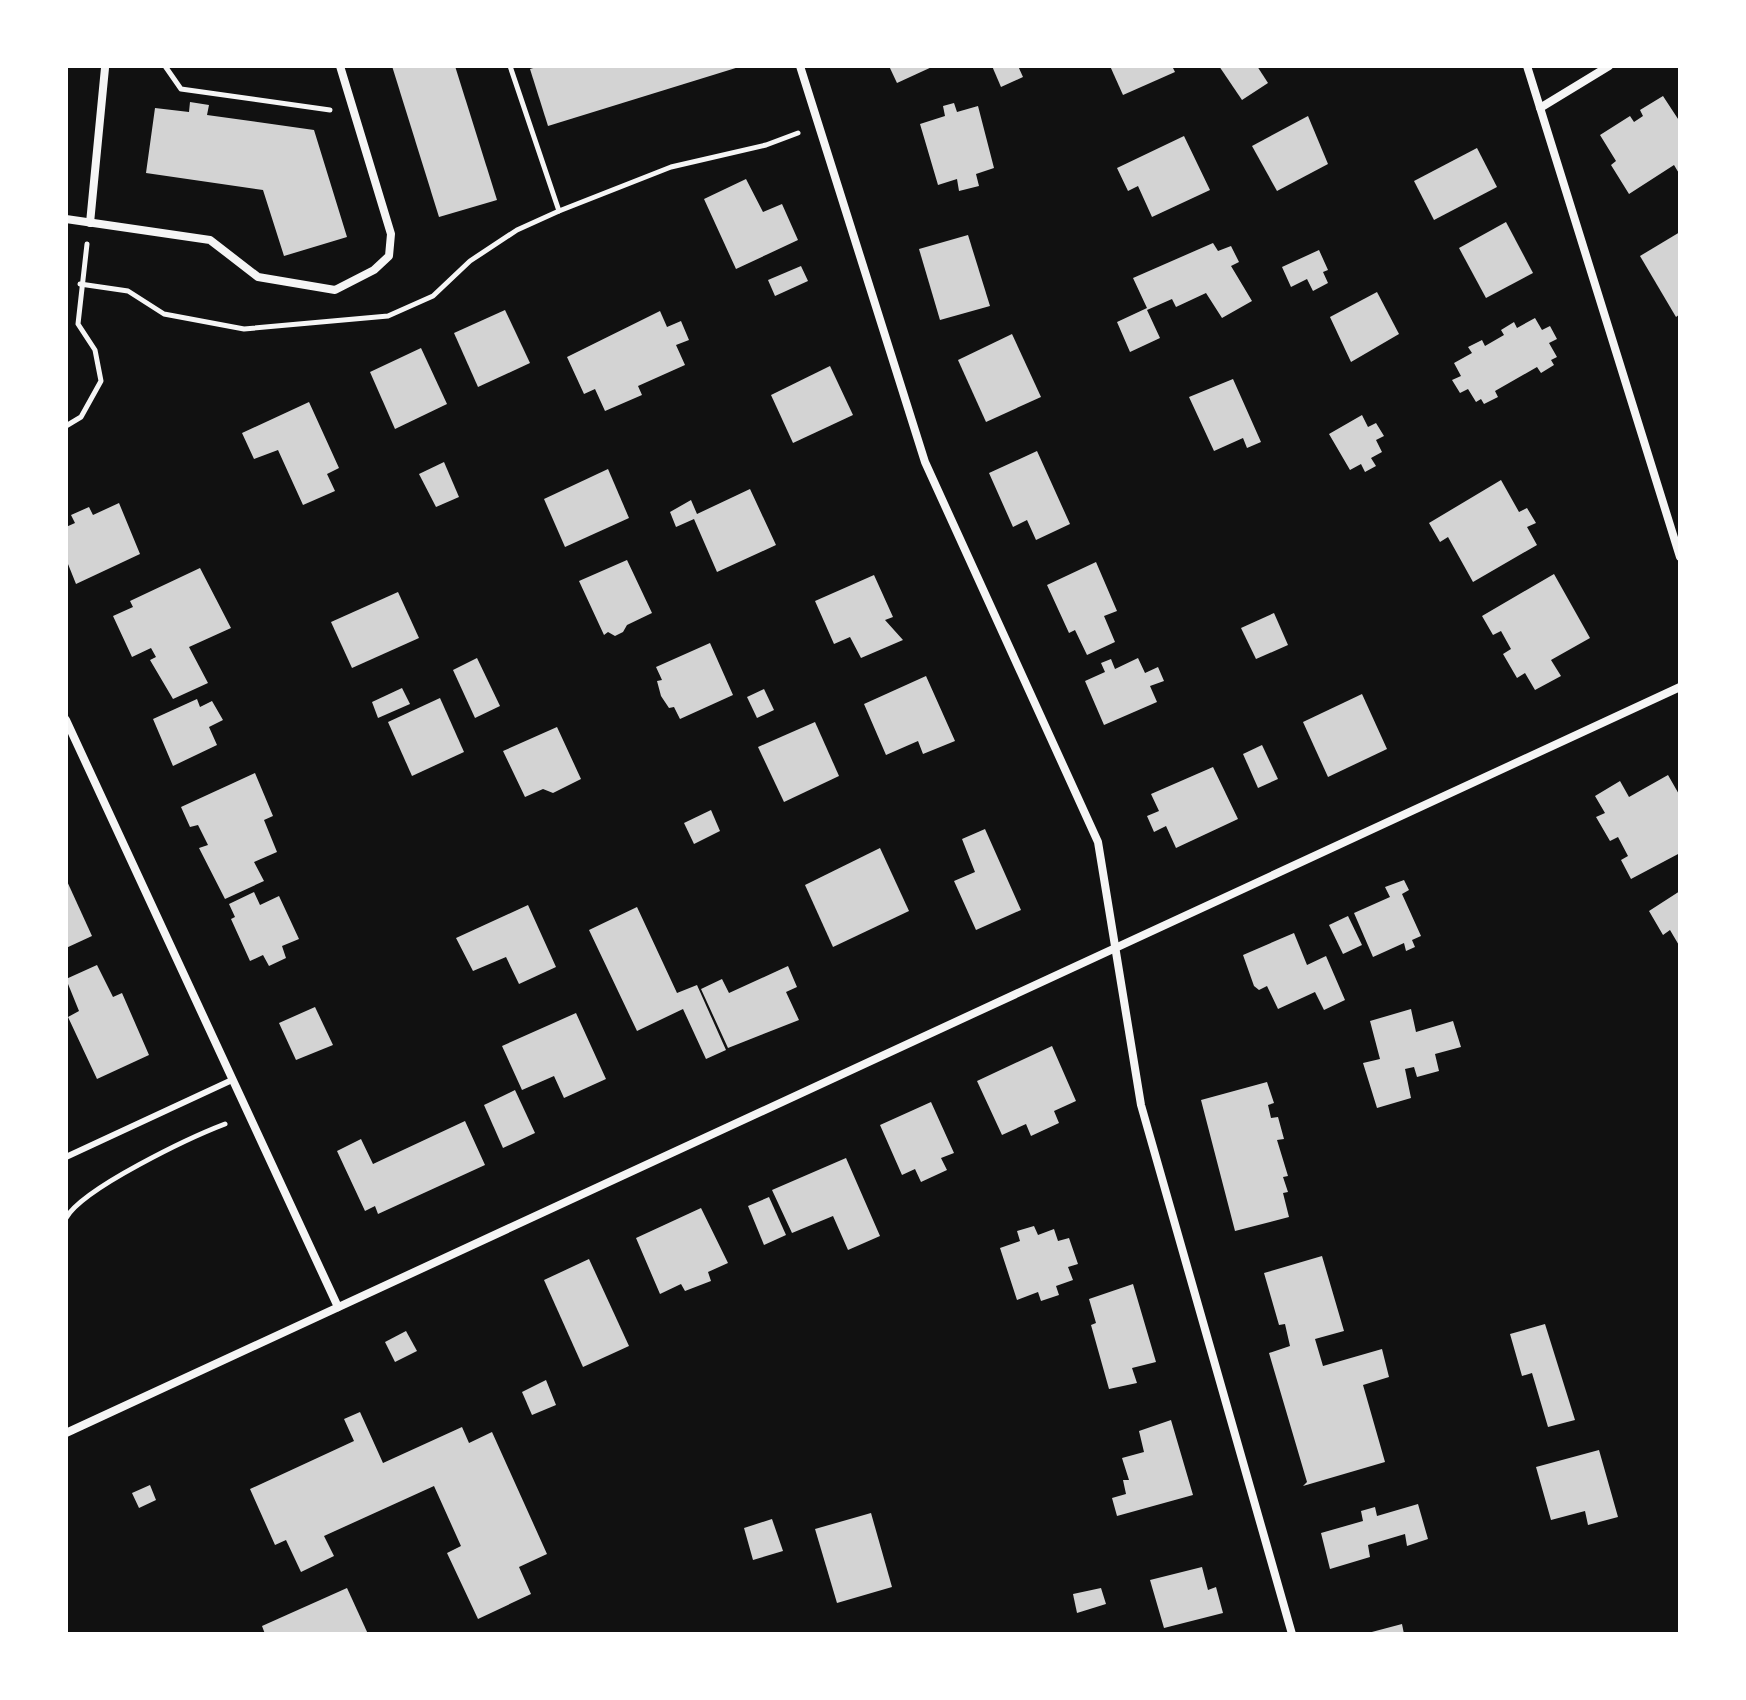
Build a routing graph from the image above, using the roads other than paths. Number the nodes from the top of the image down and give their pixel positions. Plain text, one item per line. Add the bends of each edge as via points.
1 (340, 66) edge
2 (800, 66) edge
3 (1527, 66) edge
4 (1609, 66) edge
5 (105, 68) dead end
6 (1540, 108) junction
7 (66, 219) edge
8 (90, 223) junction
9 (1680, 557) edge
10 (1680, 687) edge
11 (66, 720) edge
12 (1116, 947) junction
13 (232, 1080) junction
14 (66, 1157) edge
15 (338, 1307) junction
16 (66, 1433) edge
17 (1292, 1634) edge

1 - 8 street via 391,234 389,256 374,270 335,290 258,277 210,240
2 - 12 street via 925,462 1098,842
3 - 6 street
4 - 6 street
5 - 8 street
6 - 9 street
7 - 8 street
10 - 12 street
11 - 13 street
12 - 15 street
12 - 17 street via 1141,1105
13 - 14 lane
13 - 15 street
15 - 16 street

